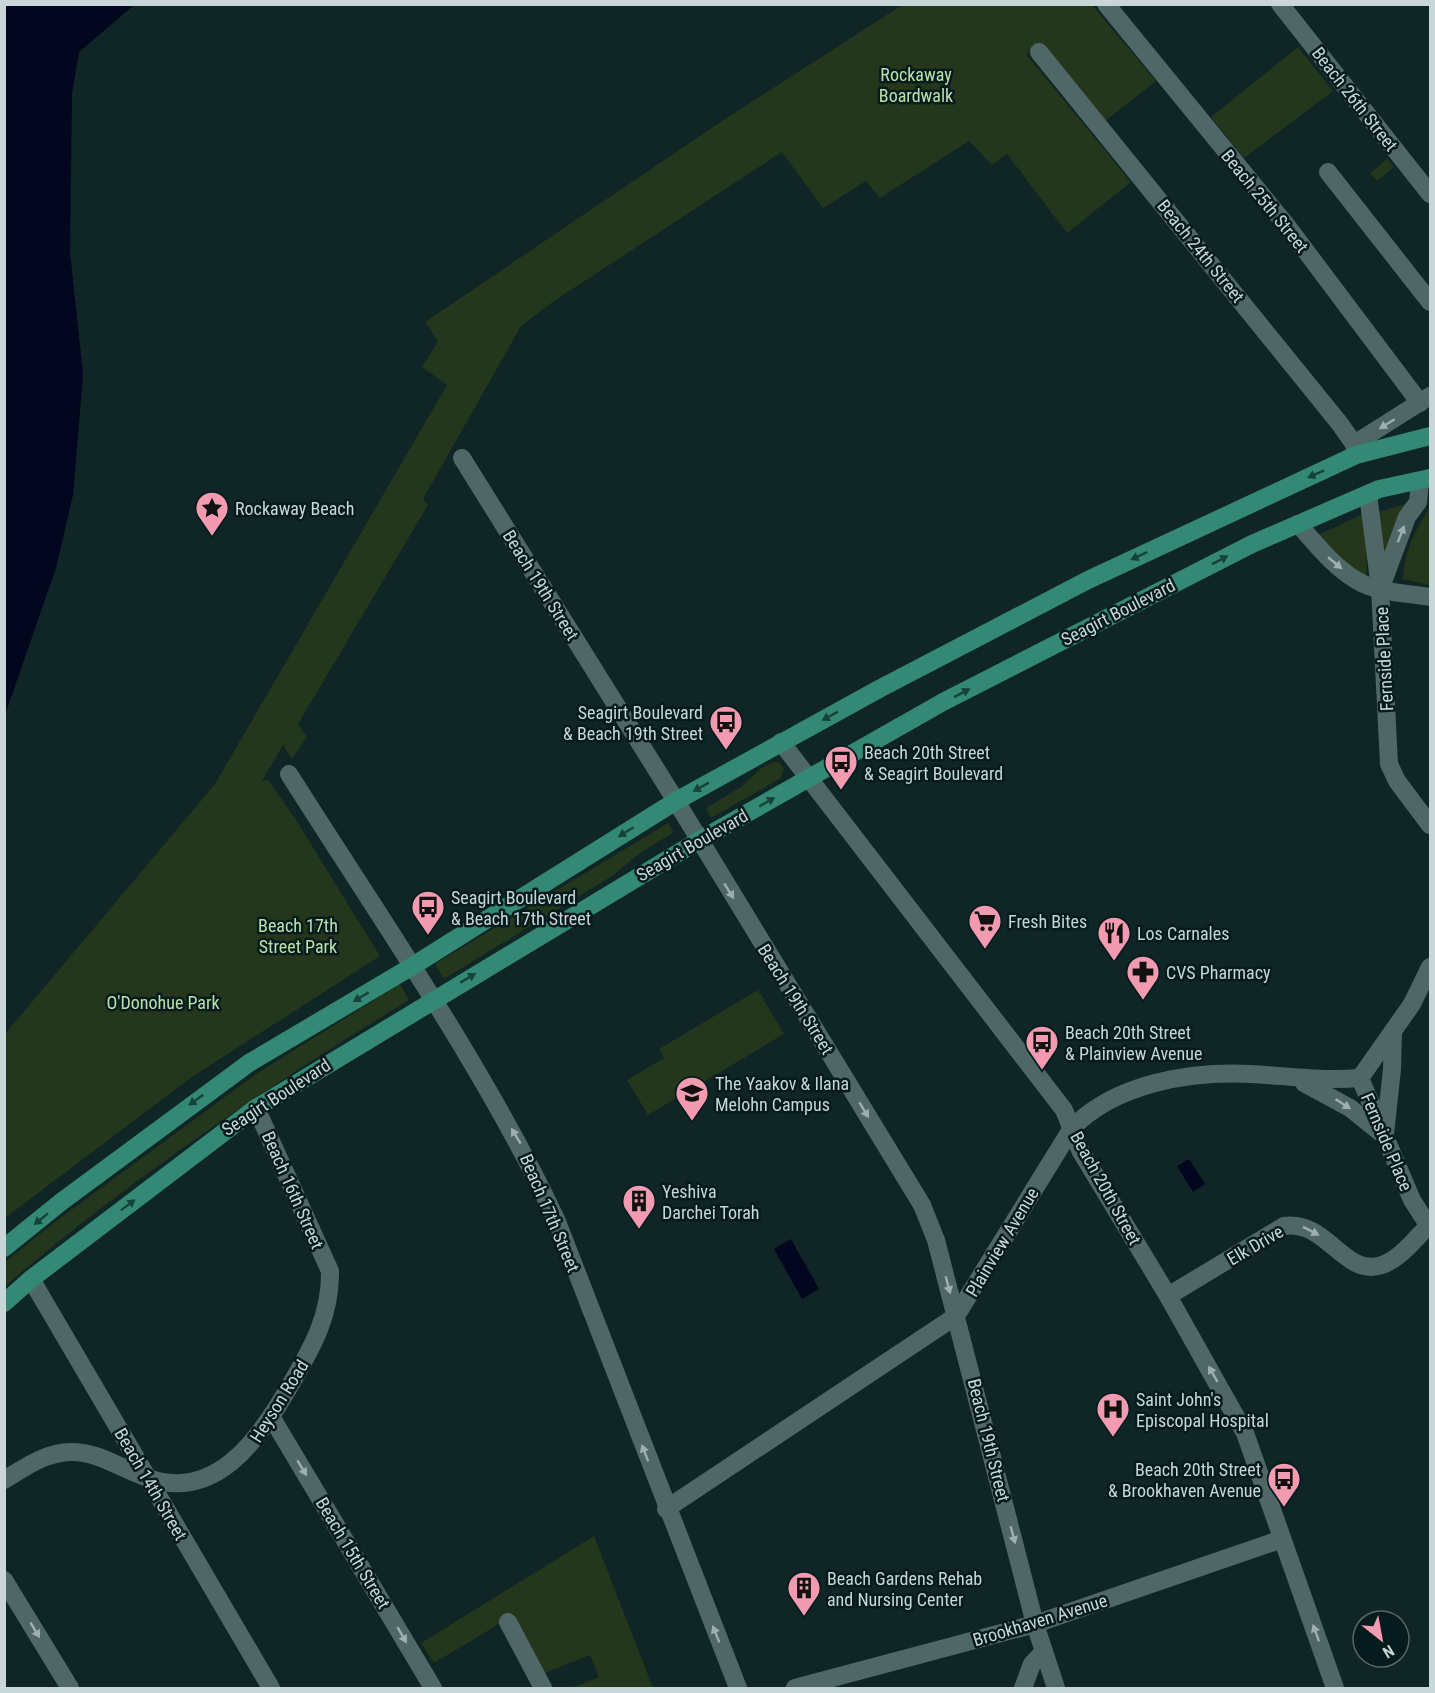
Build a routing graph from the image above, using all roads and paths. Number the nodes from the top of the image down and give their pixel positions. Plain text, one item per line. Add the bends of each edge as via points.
1 (1106, 4) edge
2 (1280, 4) edge
3 (1039, 52) dead end
4 (1328, 172) dead end
5 (1431, 194) edge
6 (1431, 302) edge
7 (1425, 399) edge
8 (1431, 436) edge
9 (1355, 450) junction
10 (462, 458) dead end
11 (1425, 479) edge
12 (1368, 494) junction
13 (1298, 524) junction
14 (1380, 588) junction
15 (1431, 597) edge
16 (782, 742) junction
17 (289, 774) dead end
18 (810, 777) junction
19 (675, 801) junction
20 (1431, 825) edge
21 (698, 841) junction
22 (411, 967) junction
23 (1431, 967) edge
24 (1431, 992) edge
25 (432, 999) junction
26 (1412, 1004) junction
27 (1393, 1032) junction
28 (1360, 1078) junction
29 (1297, 1079) junction
30 (255, 1108) junction
31 (1072, 1128) junction
32 (1385, 1136) junction
33 (1429, 1227) edge
34 (4, 1248) edge
35 (330, 1271) joint
36 (31, 1279) junction
37 (1168, 1296) junction
38 (4, 1303) edge
39 (956, 1316) junction
40 (272, 1418) junction
41 (149, 1478) junction
42 (4, 1480) edge
43 (666, 1509) junction
44 (1282, 1539) junction
45 (4, 1580) edge
46 (508, 1622) dead end
47 (1035, 1624) junction
48 (1044, 1651) junction
49 (70, 1689) edge
50 (271, 1689) edge
51 (433, 1689) edge
52 (543, 1689) edge
53 (738, 1689) edge
54 (795, 1689) edge
55 (1023, 1689) edge
56 (1056, 1689) edge
57 (1335, 1689) edge

1 - 7 street, Beach 25th Street
2 - 5 street, Beach 26th Street
3 - 9 street, Beach 24th Street via 1257,321
4 - 6 street
7 -> 9 street
8 - 9 main road
9 -> 16 main road via 1088,580
10 - 19 street, Beach 19th Street
11 - 12 main road, Seagirt Boulevard
14 -> 11 street, Fernside Place
12 - 13 main road, Seagirt Boulevard
12 - 14 street, Fernside Place
13 -> 14 street via 1355,579
18 -> 13 main road, Seagirt Boulevard via 944,702
14 - 15 street
14 - 20 street, Fernside Place via 1389,764 1397,781
16 - 18 street, Beach 20th Street
16 -> 19 main road
17 - 22 street, Beach 17th Street
21 -> 18 main road, Seagirt Boulevard
18 - 31 street, Beach 20th Street via 1058,1102
19 - 21 street, Beach 19th Street
19 -> 22 main road
25 -> 21 main road, Seagirt Boulevard
21 -> 39 street, Beach 19th Street via 922,1205 936,1240
22 - 25 street, Beach 17th Street
22 -> 34 main road via 232,1075
23 - 26 street, Fernside Place
24 - 26 street
25 - 30 main road, Seagirt Boulevard
43 -> 25 street, Beach 17th Street via 556,1219 523,1149
26 - 27 street, Fernside Place
27 - 28 street, Fernside Place
27 - 32 street
28 - 29 street, Plainview Avenue
28 - 32 street, Fernside Place
29 - 31 street, Plainview Avenue via 1205,1074 1160,1082 1117,1097 1085,1114
29 -> 32 street via 1350,1108
30 - 35 street, Beach 16th Street
36 -> 30 main road, Seagirt Boulevard
31 - 37 street, Beach 20th Street via 1080,1150
31 - 39 street, Plainview Avenue
32 - 33 street, Fernside Place via 1412,1200
37 -> 33 street, Elk Drive via 1284,1226 1314,1230 1356,1264 1369,1267 1394,1258
35 - 40 street, Heyson Road via 331,1295 326,1318
36 - 38 main road, Seagirt Boulevard
36 - 41 street, Beach 14th Street
44 -> 37 street, Beach 20th Street via 1245,1433
39 - 43 street, Plainview Avenue
39 -> 47 street, Beach 19th Street
40 - 41 street, Heyson Road via 246,1451 204,1478 180,1483
40 -> 51 street, Beach 15th Street
41 - 42 street, Heyson Road via 93,1454 70,1452 50,1456
41 - 50 street, Beach 14th Street
53 -> 43 street, Beach 17th Street
44 - 47 street, Brookhaven Avenue
57 -> 44 street, Beach 20th Street
45 -> 49 street
46 - 52 street
47 - 48 street, Beach 19th Street
47 - 54 street, Brookhaven Avenue
48 - 55 street via 1032,1664
48 - 56 street, Beach 19th Street

